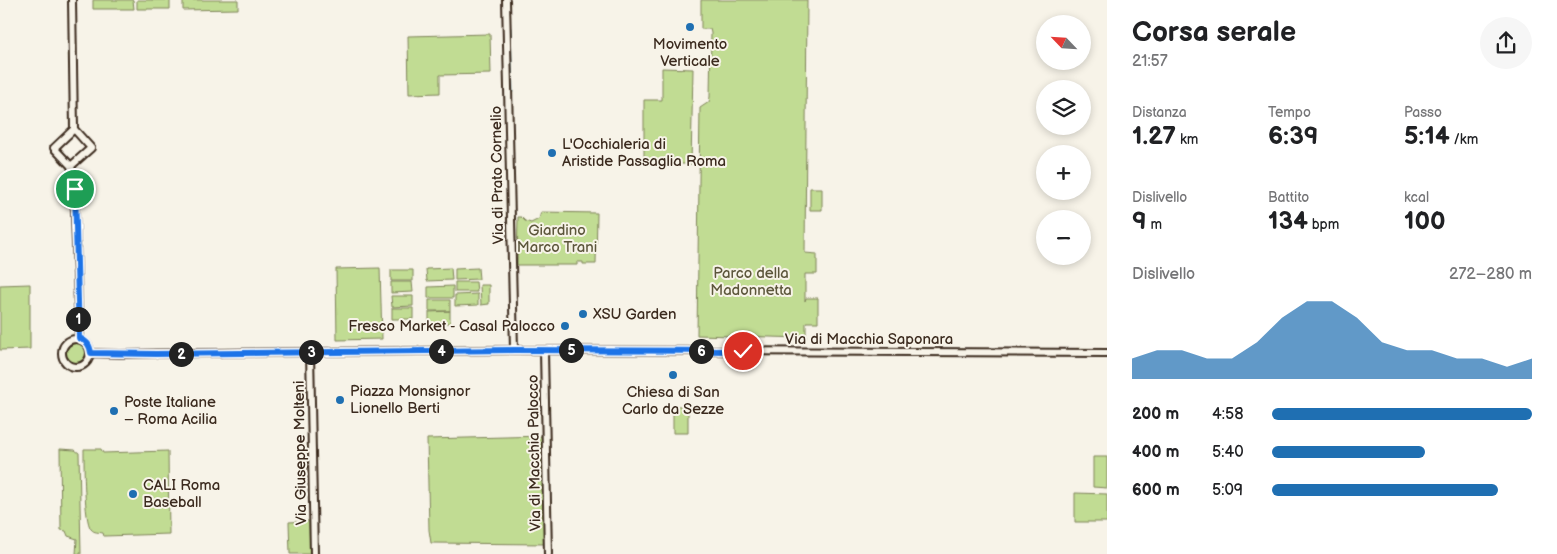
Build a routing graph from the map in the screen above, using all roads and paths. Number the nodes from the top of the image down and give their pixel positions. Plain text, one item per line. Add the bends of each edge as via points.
1 (72, 0) edge
2 (506, 0) edge
3 (74, 130) junction
4 (71, 166) junction
5 (79, 338) junction
6 (514, 350) junction
7 (544, 351) junction
8 (310, 352) junction
9 (322, 352) junction
10 (91, 353) junction
11 (1107, 353) edge
12 (310, 366) junction
13 (314, 554) edge
14 (548, 554) edge

1 - 3 street
2 - 6 street, Via di Prato Cornelio
3 - 4 street via 91,148
3 - 4 street via 54,148
4 - 5 street via 75,184
5 - 10 street via 86,342
5 - 10 street via 63,346 62,356 66,362 72,367 80,367 88,362
6 - 7 street, Via di Macchia Saponara
6 - 9 street, Via di Macchia Saponara
7 - 11 street, Via di Macchia Saponara
7 - 14 street, Via di Macchia Palocco
8 - 9 street, Via di Macchia Saponara
8 - 10 street, Via di Macchia Saponara
8 - 12 street, Via Giuseppe Molteni
9 - 12 street
12 - 13 street, Via Giuseppe Molteni

